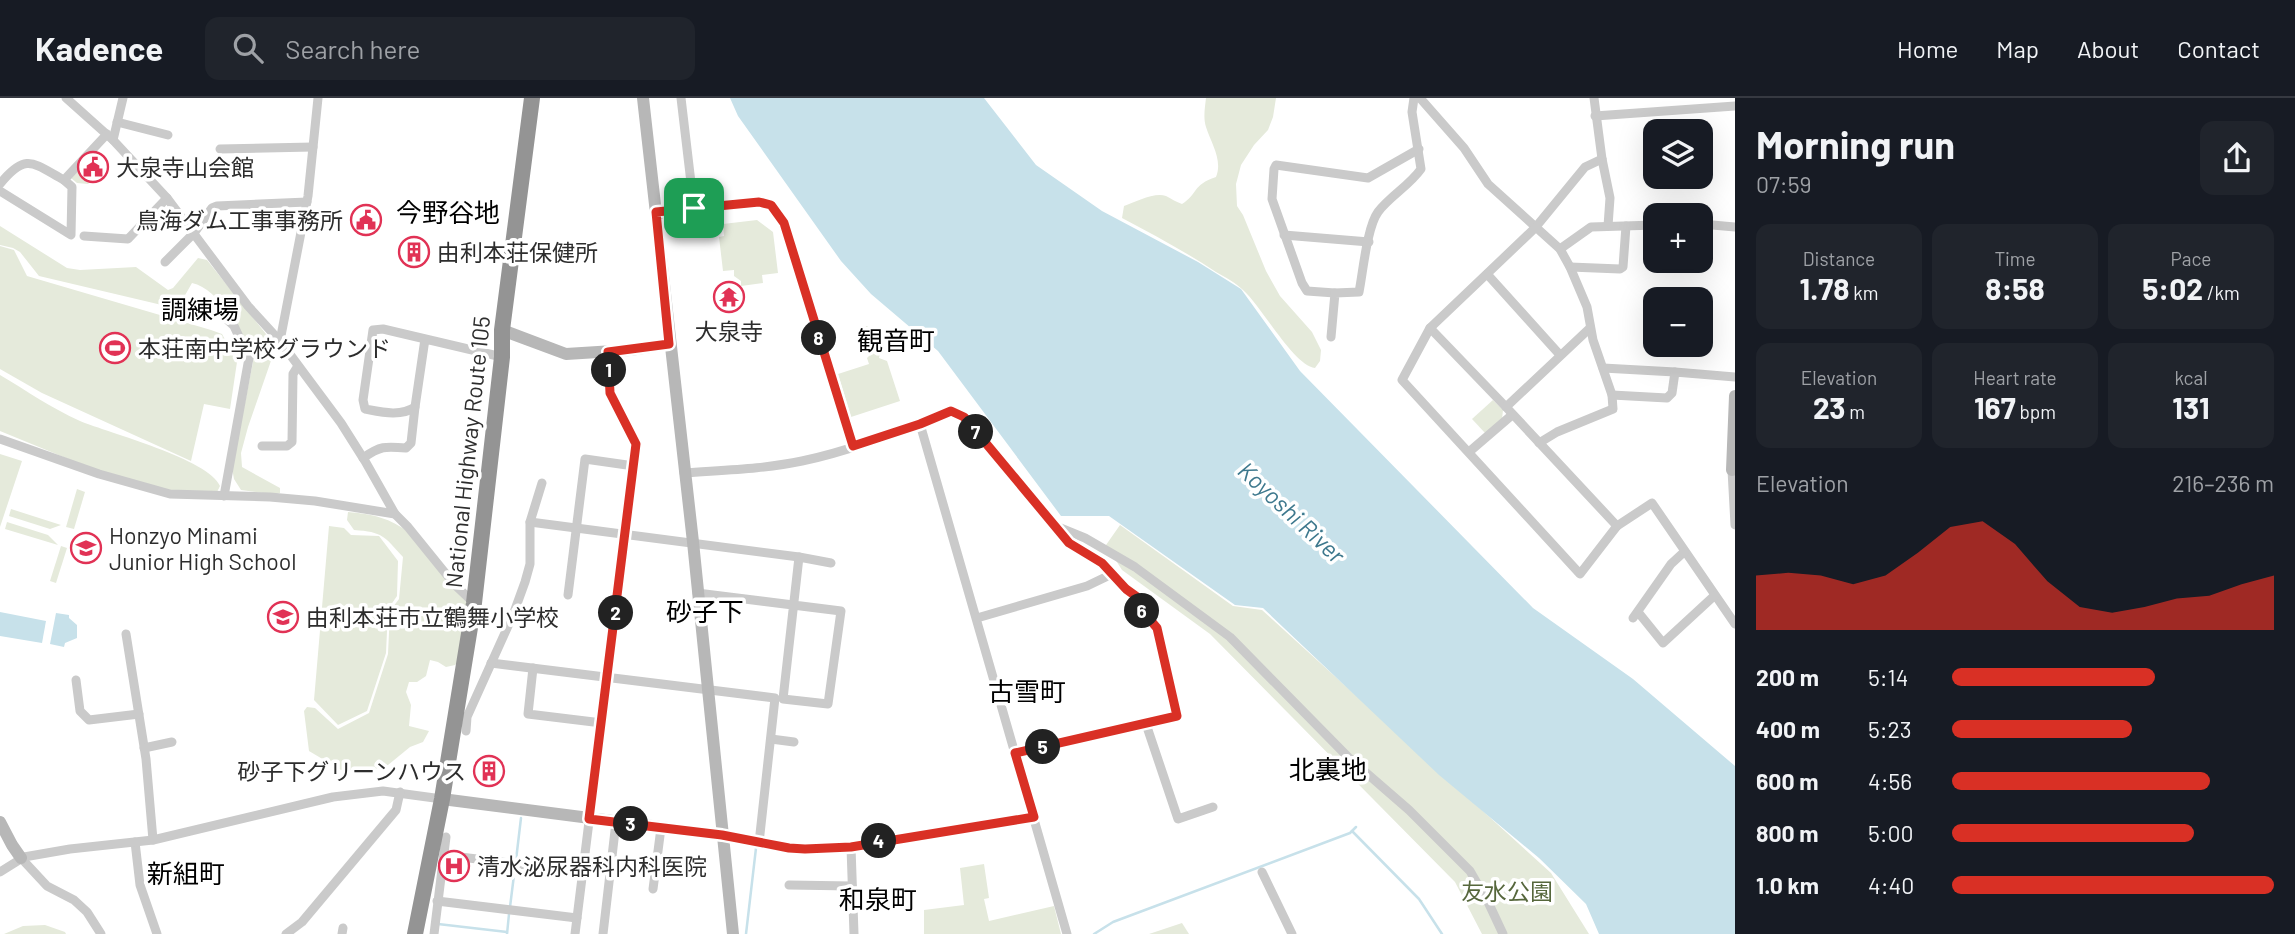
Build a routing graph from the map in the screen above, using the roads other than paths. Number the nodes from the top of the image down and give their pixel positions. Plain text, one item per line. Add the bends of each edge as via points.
1 (66, 98) edge
2 (123, 98) edge
3 (318, 98) edge
4 (532, 98) edge
5 (643, 98) edge
6 (681, 98) edge
7 (1414, 98) edge
8 (1420, 98) edge
9 (1432, 98) edge
10 (1594, 98) edge
11 (1735, 106) edge
12 (1430, 109) junction
13 (1595, 116) junction
14 (117, 122) junction
15 (168, 135) dead end
16 (110, 137) junction
17 (313, 147) junction
18 (220, 149) dead end
19 (1419, 149) junction
20 (1602, 159) junction
21 (64, 180) junction
22 (0, 184) edge
23 (0, 191) edge
24 (167, 198) junction
25 (307, 202) junction
26 (694, 208) junction
27 (656, 212) junction
28 (1643, 225) edge
29 (1713, 225) edge
30 (1608, 226) junction
31 (1626, 226) junction
32 (1735, 227) edge
33 (1535, 228) junction
34 (194, 233) junction
35 (1283, 235) junction
36 (84, 236) dead end
37 (1369, 242) junction
38 (1560, 249) junction
39 (165, 262) dead end
40 (1570, 267) junction
41 (1487, 274) junction
42 (1335, 293) junction
43 (223, 316) dead end
44 (1430, 328) junction
45 (1590, 328) junction
46 (502, 330) junction
47 (1331, 337) dead end
48 (425, 339) junction
49 (280, 341) junction
50 (669, 344) junction
51 (608, 352) junction
52 (1560, 355) junction
53 (502, 357) junction
54 (298, 366) junction
55 (1603, 368) junction
56 (1675, 372) junction
57 (1735, 377) edge
58 (1612, 395) junction
59 (1735, 396) edge
60 (415, 407) junction
61 (1509, 411) junction
62 (920, 424) junction
63 (0, 439) edge
64 (1539, 443) junction
65 (262, 446) dead end
66 (853, 446) junction
67 (1469, 452) junction
68 (363, 458) junction
69 (634, 466) junction
70 (1734, 470) edge
71 (684, 473) junction
72 (542, 483) dead end
73 (224, 496) junction
74 (395, 514) junction
75 (530, 522) junction
76 (1053, 525) junction
77 (1735, 525) edge
78 (1617, 526) junction
79 (576, 527) junction
80 (625, 534) junction
81 (692, 542) junction
82 (1684, 552) junction
83 (799, 557) junction
84 (831, 563) dead end
85 (1112, 574) junction
86 (697, 593) junction
87 (568, 595) dead end
88 (1714, 596) junction
89 (474, 603) junction
90 (792, 605) junction
91 (977, 618) junction
92 (1735, 624) edge
93 (126, 634) dead end
94 (491, 663) junction
95 (533, 668) junction
96 (608, 677) junction
97 (76, 680) dead end
98 (707, 688) junction
99 (139, 715) junction
100 (602, 723) junction
101 (1146, 723) junction
102 (466, 731) dead end
103 (771, 739) junction
104 (172, 742) dead end
105 (794, 742) dead end
106 (144, 748) junction
107 (1015, 753) junction
108 (400, 792) junction
109 (442, 799) junction
110 (1213, 807) dead end
111 (1034, 817) junction
112 (589, 819) junction
113 (0, 822) edge
114 (617, 822) junction
115 (661, 828) junction
116 (722, 835) junction
117 (446, 837) dead end
118 (153, 840) junction
119 (135, 842) junction
120 (759, 843) junction
121 (851, 847) junction
122 (444, 855) junction
123 (22, 859) junction
124 (0, 872) edge
125 (583, 872) junction
126 (1262, 872) dead end
127 (789, 885) dead end
128 (852, 886) junction
129 (653, 888) dead end
130 (438, 901) junction
131 (578, 918) junction
132 (101, 934) edge
133 (157, 934) edge
134 (286, 934) edge
135 (415, 934) edge
136 (433, 934) edge
137 (575, 934) edge
138 (603, 934) edge
139 (733, 934) edge
140 (854, 934) edge
141 (1067, 934) edge
142 (1292, 934) edge
143 (1503, 934) edge

1 - 16 street
2 - 14 street
3 - 17 street
4 - 46 highway, National Highway Route 105
5 - 27 street
6 - 26 street
7 - 19 street
8 - 12 street
9 - 12 street
10 - 13 street
11 - 13 street
12 - 33 street via 1488,184
13 - 20 street
14 - 15 street
14 - 16 street
16 - 21 street
16 - 24 street
17 - 18 street
17 - 25 street
19 - 35 street via 1368,178 1276,165 1272,199
19 - 37 street via 1421,169 1379,211
20 - 30 street via 1610,198
20 - 33 street via 1585,167
21 - 22 street via 25,162
21 - 23 street via 72,187 71,235
24 - 34 street
24 - 36 street via 128,239
25 - 34 street via 217,206
25 - 49 street
26 - 27 street
26 - 66 street via 759,202 778,212
27 - 50 street
28 - 31 street
29 - 32 street
30 - 31 street
30 - 38 street via 1591,227
31 - 40 street via 1623,267
33 - 38 street
33 - 41 street
34 - 39 street
34 - 49 street
35 - 37 street
35 - 42 street via 1307,291
37 - 42 street via 1359,292
38 - 40 street
40 - 45 street via 1587,307
41 - 44 street
41 - 52 street
42 - 47 street
43 - 73 street via 234,326 249,358
44 - 61 street
44 - 67 street via 1402,380
45 - 52 street
45 - 55 street
46 - 51 street via 566,354
46 - 53 highway, National Highway Route 105
48 - 53 street
48 - 60 street
48 - 60 street via 373,330 365,409 390,413
49 - 54 street
50 - 51 street
50 - 71 street
51 - 69 street via 610,393 636,444
52 - 61 street
53 - 89 highway, National Highway Route 105
54 - 65 street via 293,374 292,442
54 - 68 street
55 - 56 street
55 - 58 street
56 - 57 street
56 - 58 street via 1668,398
58 - 64 street via 1609,412
59 - 70 street
60 - 68 street via 411,443 406,448 384,446
61 - 64 street
61 - 67 street
62 - 66 street
62 - 76 street via 951,411 964,417
62 - 91 street
63 - 73 street via 170,494
64 - 78 street
66 - 71 street via 769,467
67 - 78 street via 1580,574
68 - 74 street
69 - 79 street via 585,458
69 - 80 street
70 - 77 street
71 - 81 street
72 - 75 street
73 - 74 street via 315,501
74 - 89 street
75 - 79 street
75 - 94 street via 527,573
76 - 85 street via 1069,543
76 - 143 street via 1135,567 1230,637 1348,757 1470,871
78 - 82 street via 1652,503
79 - 80 street
79 - 87 street
80 - 81 street
80 - 96 street
81 - 83 street
81 - 86 street
82 - 88 street
82 - 88 street via 1636,615 1663,643
83 - 84 street
83 - 90 street
85 - 91 street via 1087,586
85 - 101 street via 1144,602 1140,608 1157,628 1170,682 1177,716
86 - 90 street
86 - 98 street
88 - 92 street
89 - 109 highway, National Highway Route 105
90 - 90 street via 841,611 828,704 783,699
91 - 107 street
93 - 99 street
94 - 95 street
94 - 102 street via 467,717
95 - 96 street
95 - 100 street via 528,714
96 - 98 street
96 - 100 street
97 - 99 street via 79,711 89,720
98 - 103 street via 775,698
98 - 116 street
99 - 106 street
100 - 112 street
101 - 107 street
101 - 110 street via 1178,819
103 - 105 street
103 - 120 street
104 - 106 street
106 - 118 street
107 - 111 street
108 - 109 street
108 - 118 street via 313,800
108 - 134 street via 396,810
109 - 112 street
109 - 135 highway, National Highway Route 105
111 - 121 street
111 - 141 street
112 - 114 street
112 - 125 street
113 - 123 street
114 - 115 street
114 - 138 street
115 - 116 street
115 - 129 street
116 - 120 street
116 - 139 street
117 - 122 street
118 - 119 street
119 - 123 street
119 - 133 street via 140,885
120 - 121 street via 805,849
121 - 128 street
122 - 125 street
122 - 130 street
123 - 124 street
123 - 132 street via 47,886 87,912
125 - 131 street
126 - 142 street
127 - 128 street
128 - 140 street
130 - 131 street
130 - 136 street
131 - 137 street

